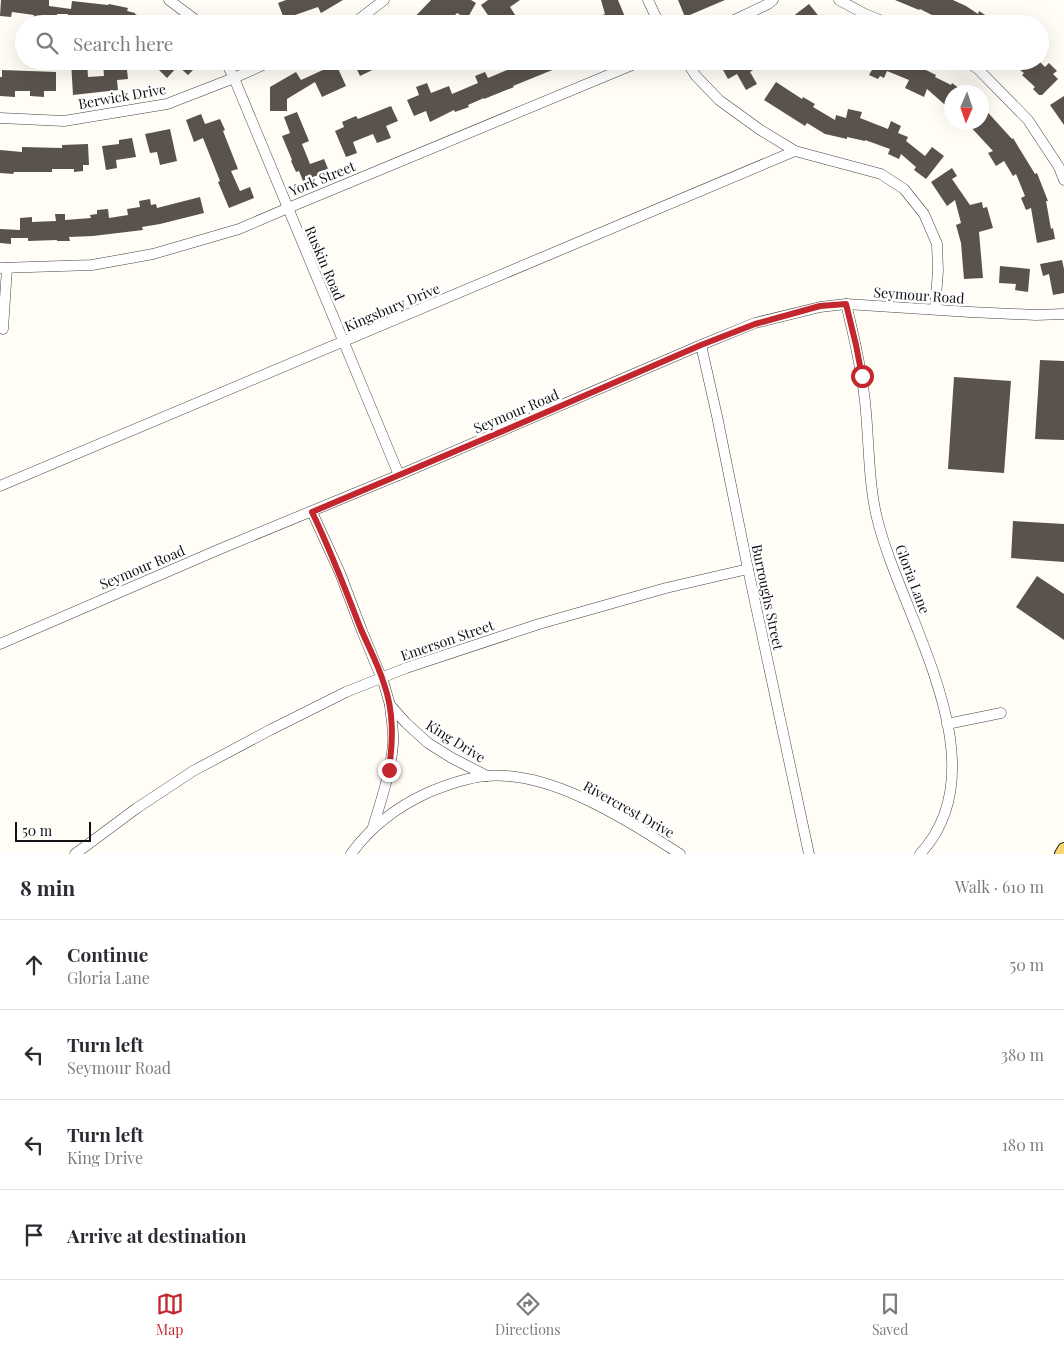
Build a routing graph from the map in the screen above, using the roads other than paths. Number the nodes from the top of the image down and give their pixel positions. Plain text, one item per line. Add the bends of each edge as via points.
1 (169, 0) edge
2 (648, 0) edge
3 (773, 0) edge
4 (839, 0) edge
5 (380, 1) edge
6 (189, 15) edge
7 (364, 15) edge
8 (655, 15) edge
9 (745, 15) edge
10 (868, 15) edge
11 (230, 70) edge
12 (252, 70) edge
13 (620, 70) edge
14 (692, 70) edge
15 (979, 70) edge
16 (234, 78) junction
17 (0, 118) edge
18 (795, 151) junction
19 (1064, 180) edge
20 (288, 208) junction
21 (3, 268) edge
22 (846, 304) junction
23 (934, 309) junction
24 (1064, 314) edge
25 (3, 329) dead end
26 (343, 342) junction
27 (701, 345) junction
28 (399, 475) junction
29 (0, 486) edge
30 (312, 512) junction
31 (748, 570) junction
32 (0, 644) edge
33 (382, 678) junction
34 (390, 705) junction
35 (1001, 713) dead end
36 (947, 724) junction
37 (487, 776) junction
38 (373, 828) junction
39 (1064, 849) edge
40 (75, 854) edge
41 (351, 854) edge
42 (680, 854) edge
43 (809, 854) edge
44 (920, 854) edge
45 (1061, 854) edge

1 - 6 street
2 - 8 street
3 - 9 street
4 - 10 street
5 - 7 street
11 - 16 street, Ruskin Road
12 - 16 street, Berwick Drive
13 - 20 street, York Street
14 - 18 street via 719,100
15 - 19 street via 1028,120
16 - 17 street, Berwick Drive via 158,106 64,121
16 - 20 street, Ruskin Road
18 - 23 street via 881,174 904,190 924,214 936,244 938,270
18 - 26 street, Kingsbury Drive
20 - 21 street, York Street via 239,229 153,254 92,265
20 - 26 street, Ruskin Road
21 - 25 street
22 - 23 street, Seymour Road
22 - 27 street, Seymour Road via 820,306 776,317
22 - 36 street, Gloria Lane via 862,376 876,516 933,670
23 - 24 street, Seymour Road
26 - 28 street, Ruskin Road
26 - 29 street, Kingsbury Drive
27 - 28 street, Seymour Road
27 - 31 street, Burroughs Street
28 - 30 street, Seymour Road
30 - 32 street, Seymour Road
30 - 33 street, King Drive
31 - 33 street, Emerson Street via 666,588 539,624
31 - 43 street, Burroughs Street
33 - 34 street, King Drive
33 - 40 street, Emerson Street via 320,704 193,771
34 - 37 street, King Drive via 428,743
34 - 38 street, King Drive via 392,751
35 - 36 street
36 - 44 street, Gloria Lane via 952,751 949,800 934,837
37 - 38 street, Rivercrest Drive via 458,781 412,800
37 - 42 street, Rivercrest Drive via 524,778 564,790 615,814
38 - 41 street, Rivercrest Drive
39 - 45 main road

